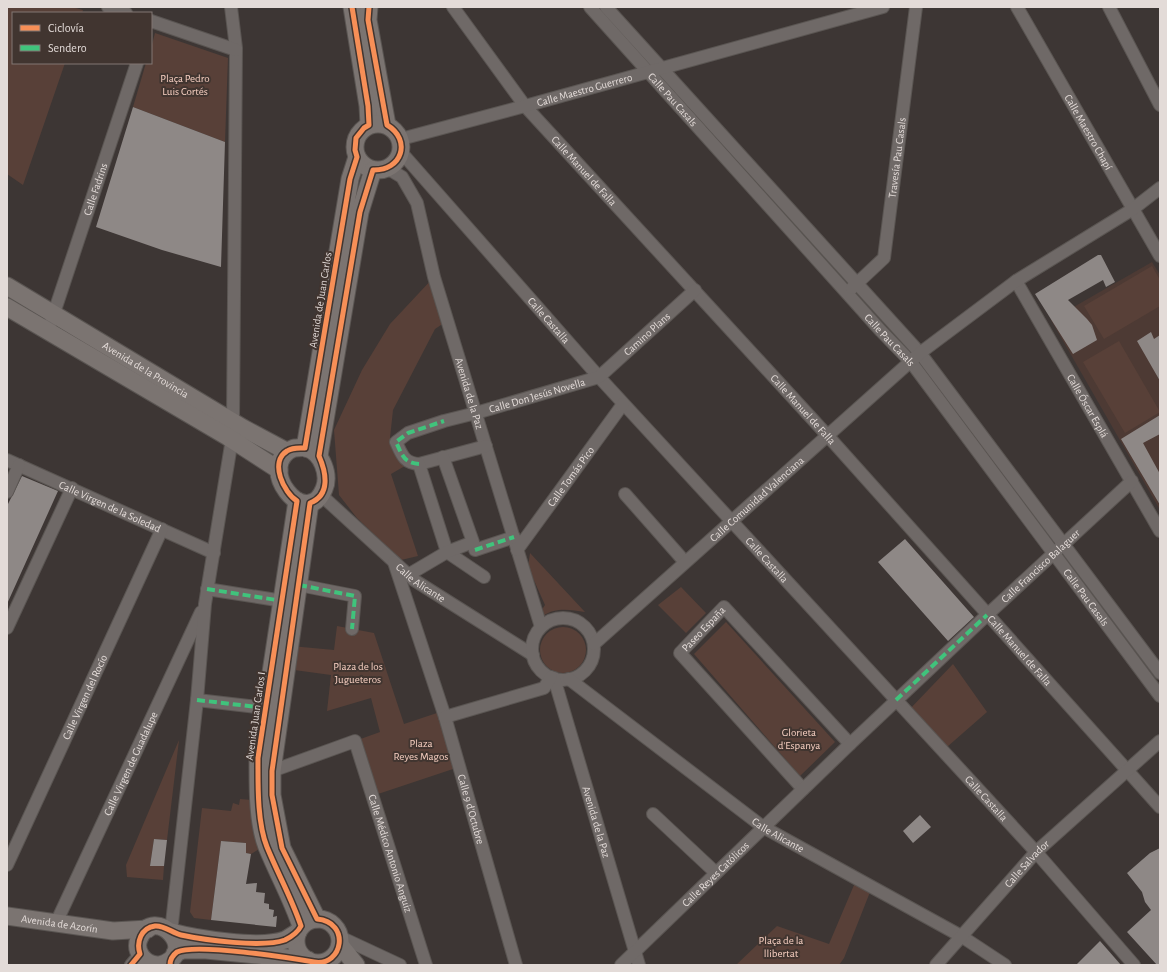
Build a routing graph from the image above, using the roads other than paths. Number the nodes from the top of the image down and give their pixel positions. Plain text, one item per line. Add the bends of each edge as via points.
1 (108, 7) edge
2 (231, 7) edge
3 (352, 7) edge
4 (369, 7) edge
5 (453, 7) edge
6 (590, 7) edge
7 (606, 7) edge
8 (882, 7) edge
9 (916, 7) edge
10 (1017, 7) edge
11 (1109, 7) edge
12 (123, 12) edge
13 (152, 22) edge
14 (236, 50) junction
15 (137, 64) edge
16 (654, 69) junction
17 (1160, 105) edge
18 (525, 106) junction
19 (369, 125) junction
20 (387, 125) junction
21 (401, 145) junction
22 (357, 157) junction
23 (380, 169) junction
24 (1160, 188) edge
25 (1133, 209) junction
26 (1160, 256) edge
27 (1016, 281) junction
28 (858, 283) junction
29 (8, 289) edge
30 (695, 290) junction
31 (846, 292) junction
32 (7, 307) edge
33 (55, 315) junction
34 (47, 330) junction
35 (920, 353) junction
36 (911, 362) junction
37 (599, 377) junction
38 (623, 404) junction
39 (476, 414) junction
40 (233, 421) junction
41 (827, 435) junction
42 (232, 439) junction
43 (486, 446) junction
44 (286, 451) junction
45 (312, 452) junction
46 (443, 457) junction
47 (7, 460) edge
48 (419, 464) junction
49 (19, 465) junction
50 (279, 470) junction
51 (1132, 481) junction
52 (72, 488) junction
53 (7, 492) edge
54 (625, 494) dead end
55 (310, 500) junction
56 (731, 521) junction
57 (1158, 523) edge
58 (162, 529) junction
59 (514, 537) junction
60 (1063, 546) junction
61 (476, 550) dead end
62 (517, 550) junction
63 (447, 552) junction
64 (214, 553) junction
65 (1053, 555) junction
66 (394, 562) junction
67 (686, 562) junction
68 (408, 574) junction
69 (484, 577) dead end
70 (299, 585) junction
71 (207, 589) junction
72 (283, 601) junction
73 (205, 604) junction
74 (987, 615) junction
75 (541, 627) junction
76 (7, 628) edge
77 (352, 629) dead end
78 (594, 644) junction
79 (533, 655) junction
80 (1160, 673) edge
81 (552, 678) junction
82 (569, 679) junction
83 (1160, 696) edge
84 (197, 700) junction
85 (896, 700) junction
86 (266, 708) junction
87 (445, 717) junction
88 (1160, 741) edge
89 (850, 744) junction
90 (272, 771) junction
91 (1127, 771) junction
92 (803, 789) junction
93 (1160, 807) edge
94 (653, 814) dead end
95 (763, 827) junction
96 (1036, 852) junction
97 (7, 865) edge
98 (716, 874) junction
99 (7, 916) edge
100 (317, 919) junction
101 (56, 923) junction
102 (148, 929) junction
103 (300, 929) junction
104 (112, 931) junction
105 (171, 932) junction
106 (961, 936) junction
107 (340, 941) junction
108 (635, 952) junction
109 (136, 956) edge
110 (253, 959) edge
111 (308, 960) junction
112 (167, 962) edge
113 (330, 964) edge
114 (356, 965) edge
115 (400, 965) edge
116 (426, 965) edge
117 (516, 965) edge
118 (621, 965) edge
119 (639, 965) edge
120 (936, 965) edge
121 (1005, 965) edge
122 (1134, 965) edge

1 - 12 street
2 - 14 street
3 - 19 main road
4 - 20 main road via 368,20
5 - 18 street, Calle Manuel de Falla
6 - 16 street, Calle Pau Casals
7 - 16 street, Calle Pau Casals
8 - 16 street, Calle Maestro Guerrero
9 - 28 street, Travesía Pau Casals via 884,258
10 - 25 street, Calle Maestro Chapí
11 - 17 street
13 - 14 street
14 - 40 street
15 - 33 street, Calle Fadrins
16 - 18 street, Calle Maestro Guerrero
16 - 28 street, Calle Pau Casals
16 - 31 street, Calle Pau Casals
18 - 21 street, Calle Maestro Guerrero
18 - 30 street, Calle Manuel de Falla
19 - 20 main road
19 - 22 main road via 356,138
20 - 21 main road via 393,128
21 - 23 main road via 394,164
21 - 37 street, Calle Castalla
22 - 23 main road via 366,167
22 - 45 main road, Avenida de Juan Carlos via 350,179
23 - 39 street, Avenida de la Paz via 402,177 418,203 434,277
23 - 45 main road via 360,212
24 - 25 street, Calle Comunidad Valenciana
25 - 26 street, Calle Maestro Chapí
25 - 27 street, Calle Comunidad Valenciana
27 - 35 street, Calle Comunidad Valenciana
27 - 51 street, Calle Óscar Esplá
28 - 31 street, Travesía Pau Casals
28 - 35 street, Calle Pau Casals
29 - 33 main road, Avenida de la Provincia
30 - 37 street, Camino Plans
30 - 41 street, Calle Manuel de Falla
31 - 36 street, Calle Pau Casals
32 - 34 main road, Avenida de la Provincia
33 - 34 street, Calle Fadrins
33 - 40 main road, Avenida de la Provincia
34 - 42 main road, Avenida de la Provincia
35 - 36 street, Calle Comunidad Valenciana
35 - 60 street, Calle Pau Casals
36 - 41 street, Calle Comunidad Valenciana
36 - 65 street, Calle Pau Casals
37 - 38 street, Calle Castalla
37 - 39 street, Calle Don Jesús Novella
38 - 56 street, Calle Castalla
38 - 62 street, Calle Tomás Pico
39 - 43 street, Avenida de la Paz
39 - 48 street, Calle Don Jesús Novella via 408,433 396,442 404,459
40 - 44 main road, Avenida de la Provincia
41 - 56 street, Calle Comunidad Valenciana
41 - 74 street, Calle Manuel de Falla
42 - 50 main road, Avenida de la Provincia
42 - 64 street
43 - 46 street
43 - 59 street, Avenida de la Paz
44 - 45 main road via 294,448
44 - 50 main road
45 - 55 main road via 325,474 325,485
46 - 48 street
46 - 63 street via 473,542
47 - 49 street, Calle Virgen de la Soledad
48 - 63 street
49 - 52 street, Calle Virgen de la Soledad
49 - 53 street
50 - 55 main road via 285,490 291,497
51 - 57 street, Calle Óscar Esplá
51 - 60 street, Calle Francisco Balaguer
52 - 58 street, Calle Virgen de la Soledad
52 - 76 street
54 - 67 street
55 - 66 street, Calle Alicante
55 - 70 main road
55 - 72 main road, Avenida Juan Carlos I
56 - 67 street, Calle Comunidad Valenciana
56 - 85 street, Calle Castalla
58 - 64 street, Calle Virgen de la Soledad
58 - 97 street, Calle Virgen del Rocío
59 - 61 street
59 - 62 street, Avenida de la Paz
60 - 65 street, Calle Francisco Balaguer
60 - 80 street, Calle Pau Casals
62 - 75 street, Avenida de la Paz
63 - 68 street
63 - 69 street
64 - 71 street
65 - 74 street, Calle Francisco Balaguer
65 - 83 street, Calle Pau Casals
66 - 68 street, Calle Alicante
66 - 87 street, Calle 9 d'Octubre
67 - 78 street, Calle Comunidad Valenciana
68 - 79 street, Calle Alicante
70 - 77 street via 355,596
70 - 90 main road
71 - 72 street
71 - 73 street
72 - 86 main road, Avenida Juan Carlos I
73 - 84 street
73 - 101 street, Calle Virgen de Guadalupe
74 - 85 street, Calle Francisco Balaguer
74 - 91 street, Calle Manuel de Falla
75 - 78 street via 561,617 572,619 589,630
75 - 79 street via 535,636
78 - 82 street via 594,655 590,665 582,673
79 - 81 street via 537,665
81 - 82 street
81 - 87 street via 544,688
81 - 108 street, Avenida de la Paz
82 - 95 street, Calle Alicante
84 - 86 street
84 - 105 street
85 - 89 street, Calle Reyes Católicos
85 - 96 street, Calle Castalla
86 - 103 main road, Avenida Juan Carlos I via 258,758 258,799 266,845 292,902
87 - 117 street, Calle 9 d'Octubre
88 - 91 street, Calle Salvador
89 - 92 street, Calle Reyes Católicos
89 - 92 street, Paseo España via 724,607 680,653
90 - 100 main road via 272,795 282,848
90 - 116 street, Calle Médico Antonio Anguiz via 355,741
91 - 93 street, Calle Manuel de Falla
91 - 96 street, Calle Salvador
92 - 95 street, Calle Reyes Católicos
94 - 98 street
95 - 98 street, Calle Reyes Católicos
95 - 106 street, Calle Alicante
96 - 106 street, Calle Salvador
96 - 122 street, Calle Castalla
98 - 108 street, Calle Reyes Católicos
99 - 101 main road, Avenida de Azorín
100 - 103 main road via 311,920
100 - 107 main road via 329,922 338,931
101 - 104 main road, Avenida de Azorín
102 - 104 main road, Avenida de Azorín
102 - 105 main road via 161,926
102 - 109 main road via 140,936
103 - 105 main road via 285,940 270,943 224,942
103 - 111 main road via 296,945 299,952
104 - 109 main road, Avenida de Azorín
105 - 112 main road via 176,943
106 - 120 street, Calle Salvador
106 - 121 street, Calle Alicante
107 - 113 main road
107 - 114 main road
107 - 115 street
108 - 118 street, Calle Reyes Católicos
108 - 119 street, Avenida de la Paz
109 - 112 main road via 148,963
110 - 111 main road
110 - 112 main road via 201,950
111 - 113 main road

